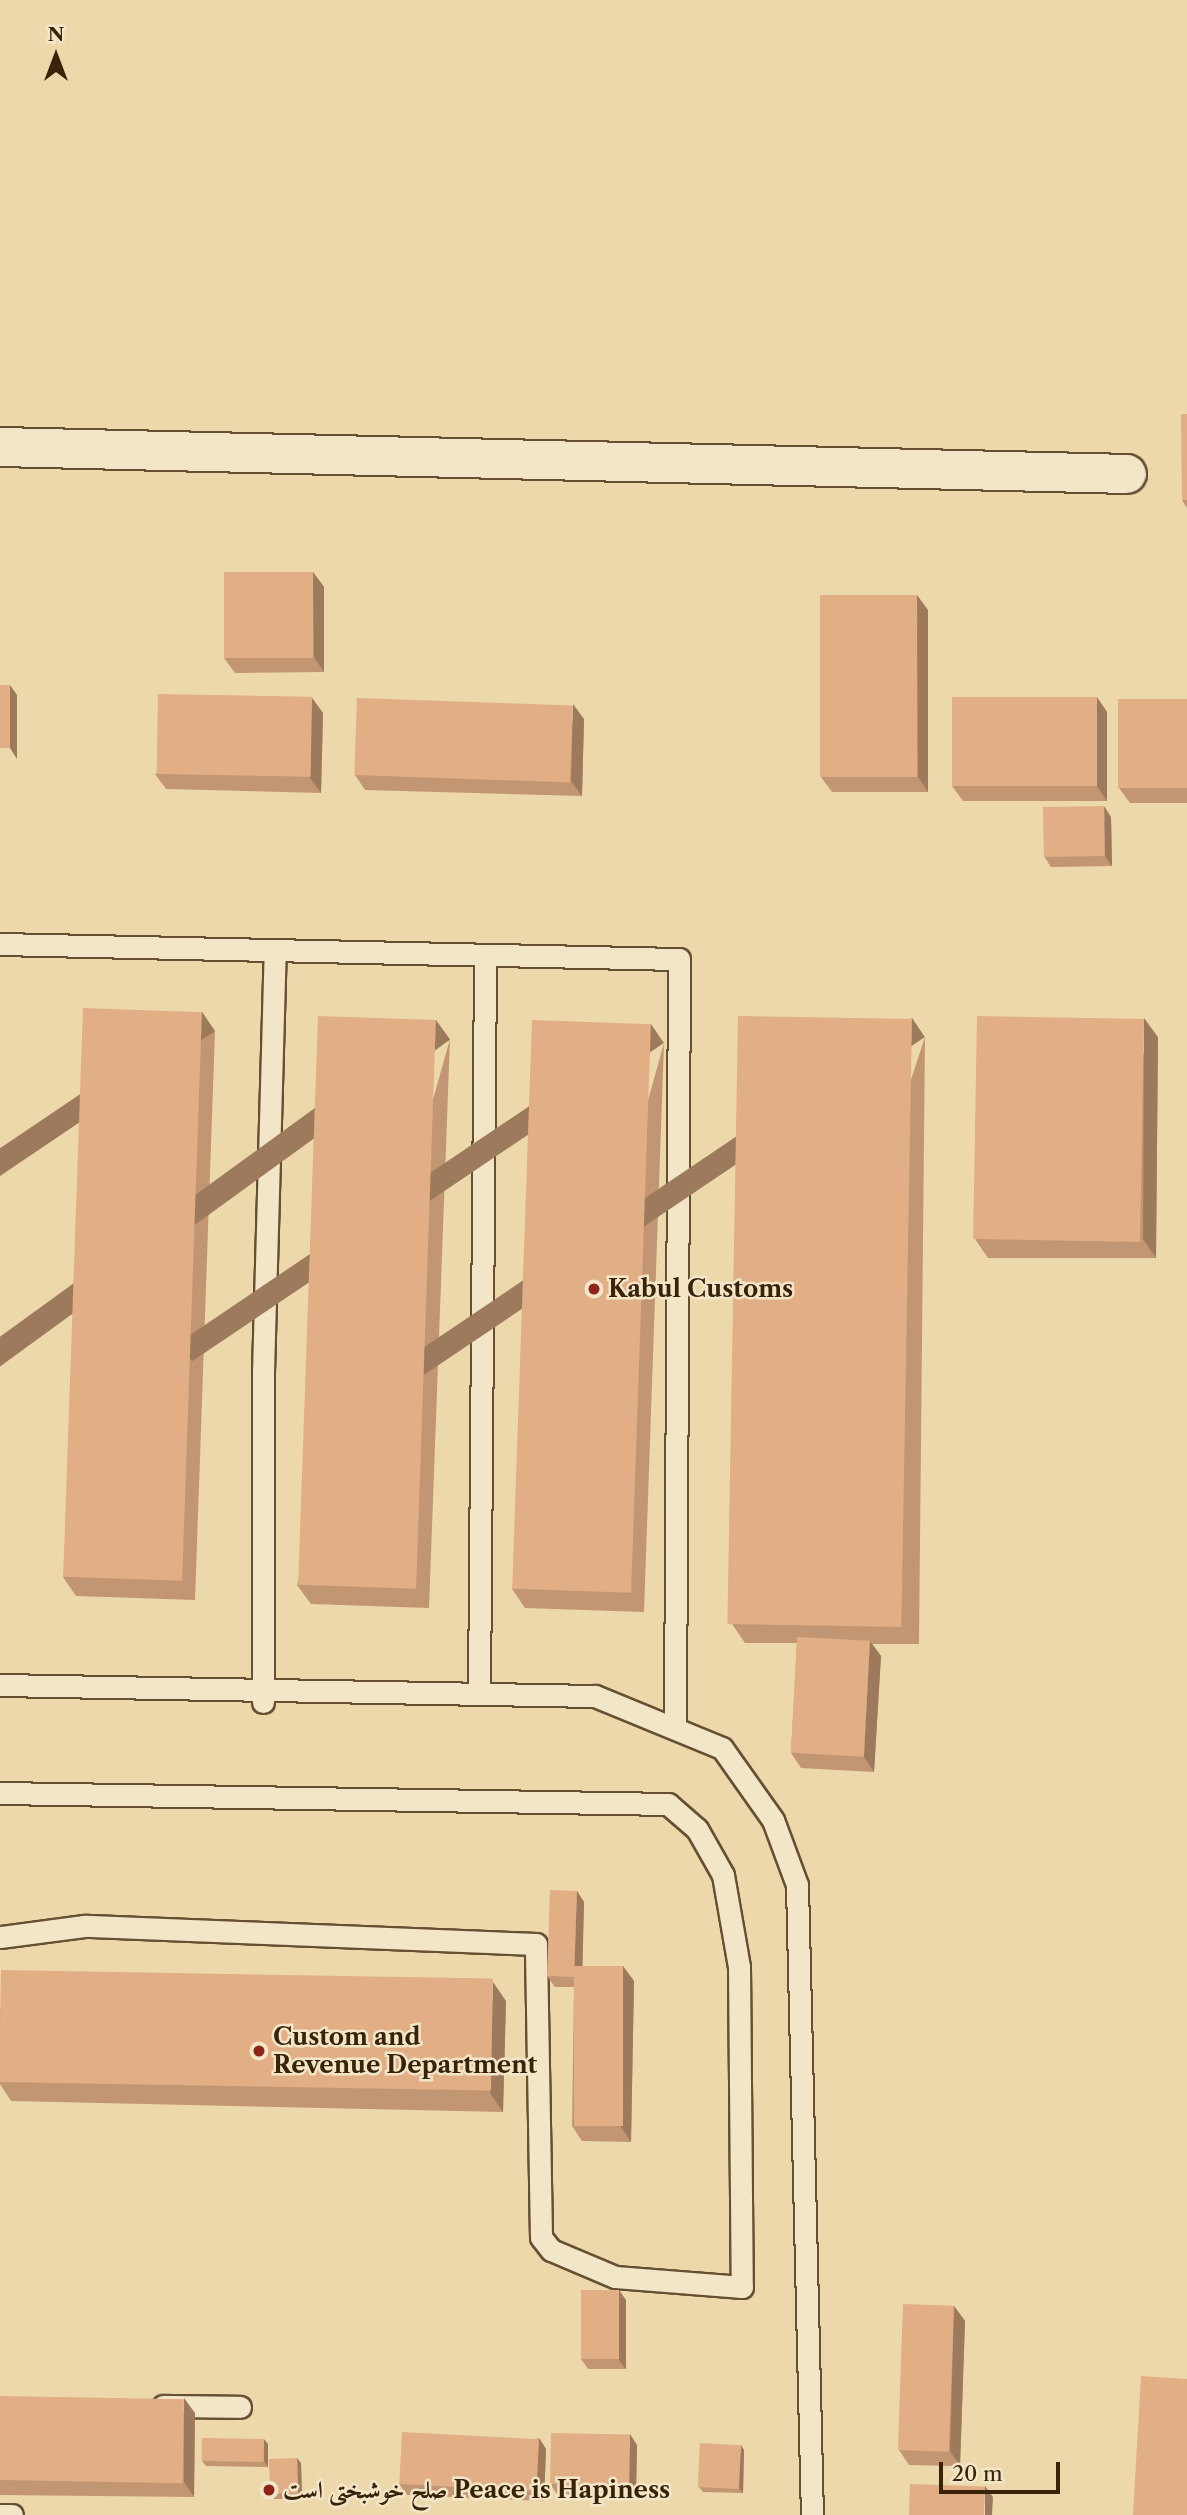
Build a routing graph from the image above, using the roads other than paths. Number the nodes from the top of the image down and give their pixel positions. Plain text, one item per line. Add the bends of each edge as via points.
1 (0, 447) edge
2 (1127, 474) dead end
3 (0, 944) edge
4 (275, 950) junction
5 (485, 955) junction
6 (0, 1685) edge
7 (479, 1694) junction
8 (263, 1696) junction
9 (675, 1728) junction
10 (0, 1793) edge
11 (0, 1937) edge
12 (133, 2406) edge
13 (240, 2407) dead end
14 (0, 2515) edge
15 (12, 2515) edge
16 (812, 2515) edge

1 - 2 street
3 - 4 lane
4 - 5 lane
4 - 8 lane via 263,1372
5 - 7 lane
5 - 9 lane via 679,960
6 - 8 lane
7 - 8 lane
7 - 9 lane via 595,1696
9 - 16 lane via 722,1748 773,1820 797,1885
10 - 11 lane via 668,1804 697,1829 723,1875 739,1967 742,2287 615,2277 551,2250 541,2237 536,1944 84,1926
12 - 13 lane
14 - 15 lane

